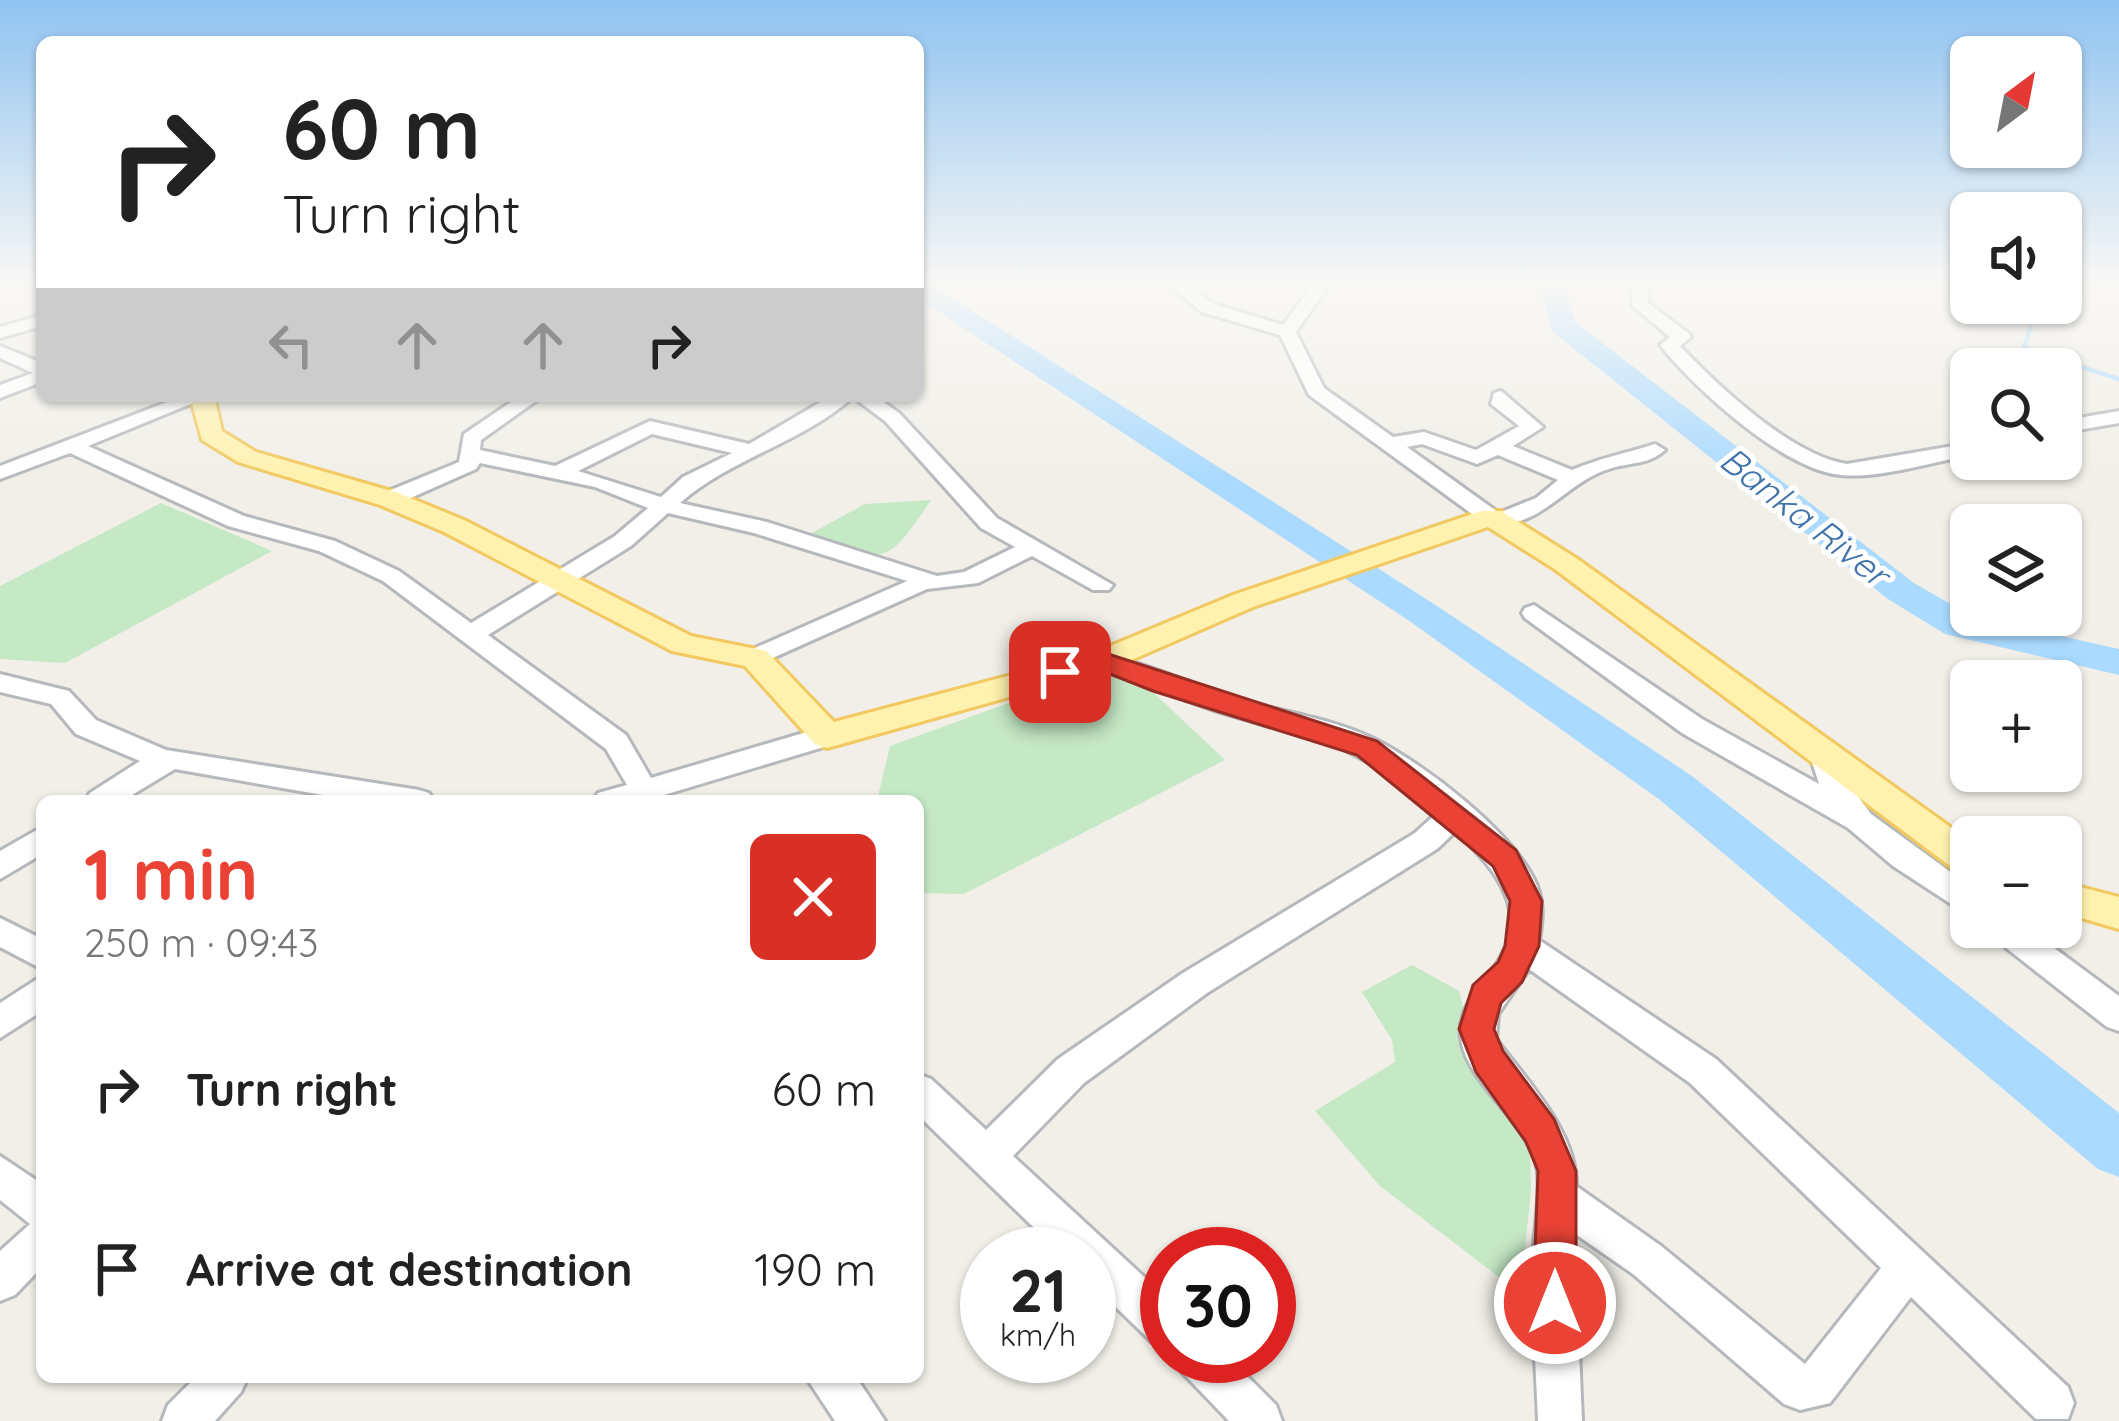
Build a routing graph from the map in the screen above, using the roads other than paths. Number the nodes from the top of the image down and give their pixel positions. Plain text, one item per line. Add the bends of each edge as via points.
1 (1290, 347) edge
2 (1671, 347) edge
3 (0, 351) edge
4 (36, 370) edge
5 (36, 376) edge
6 (0, 392) edge
7 (1502, 397) dead end
8 (187, 402) edge
9 (203, 402) edge
10 (523, 402) edge
11 (834, 402) edge
12 (871, 402) edge
13 (2119, 417) edge
14 (2082, 423) edge
15 (1390, 444) junction
16 (76, 448) junction
17 (1499, 448) junction
18 (1655, 450) dead end
19 (751, 452) junction
20 (1950, 453) edge
21 (473, 455) junction
22 (556, 472) junction
23 (0, 473) edge
24 (1573, 478) junction
25 (388, 499) junction
26 (664, 506) junction
27 (1496, 518) junction
28 (1028, 549) junction
29 (554, 581) junction
30 (924, 582) junction
31 (1101, 585) dead end
32 (1534, 614) dead end
33 (471, 634) junction
34 (755, 658) junction
35 (1102, 661) junction
36 (2, 685) edge
37 (827, 736) junction
38 (1823, 755) junction
39 (163, 760) junction
40 (323, 793) edge
41 (109, 795) edge
42 (628, 795) edge
43 (635, 795) edge
44 (1454, 815) junction
45 (1858, 820) junction
46 (36, 843) edge
47 (1950, 847) edge
48 (0, 867) edge
49 (1950, 888) edge
50 (2082, 903) edge
51 (2119, 913) edge
52 (0, 932) edge
53 (1522, 946) junction
54 (2030, 948) edge
55 (36, 953) edge
56 (36, 996) edge
57 (2119, 1016) edge
58 (0, 1023) edge
59 (924, 1097) edge
60 (986, 1157) junction
61 (0, 1175) edge
62 (1558, 1198) junction
63 (36, 1204) edge
64 (36, 1245) edge
65 (1906, 1270) junction
66 (0, 1280) edge
67 (1140, 1302) edge
68 (220, 1383) edge
69 (832, 1383) edge
70 (1223, 1383) edge
71 (2052, 1403) dead end
72 (184, 1421) edge
73 (863, 1421) edge
74 (1260, 1421) edge
75 (1560, 1421) edge

1 - 15 street via 1316,391
2 - 20 street via 1717,392 1825,467
3 - 4 street
5 - 6 street
7 - 17 street via 1533,427
8 - 16 street
9 - 25 main road via 211,435 247,457
10 - 21 street via 478,430
11 - 19 street
12 - 28 street via 978,514
13 - 14 street
15 - 17 street via 1424,438 1470,458
15 - 27 street
16 - 23 street
16 - 33 street via 236,521 357,559
17 - 24 street
18 - 24 street
19 - 22 street via 650,427
19 - 26 street via 691,482
21 - 22 street
21 - 25 street via 458,472
22 - 26 street
24 - 27 street via 1544,503
25 - 29 main road
26 - 29 street
26 - 30 street via 759,526
27 - 35 main road via 1243,601
27 - 38 main road
28 - 30 street via 952,584
28 - 31 street
29 - 33 street
29 - 34 main road via 683,644
30 - 34 street
32 - 45 street via 1692,726
33 - 42 street via 616,742
34 - 37 main road
35 - 37 main road
35 - 44 street via 1367,748
36 - 39 street via 60,698 86,727
37 - 43 street
38 - 45 street via 1828,784
38 - 47 main road
39 - 40 street
39 - 41 street
44 - 53 street via 1518,875 1526,901
44 - 60 street via 1426,841 1195,983 1071,1071
45 - 49 street
46 - 48 street
50 - 51 main road
52 - 55 street
53 - 62 street via 1486,996 1477,1029 1489,1061 1541,1131
53 - 65 street via 1703,1071
54 - 57 street
56 - 58 street
59 - 60 street
60 - 67 street
61 - 63 street
62 - 65 street via 1647,1260 1800,1388 1814,1388
62 - 75 street via 1552,1264
64 - 66 street
65 - 71 street
68 - 72 street
69 - 73 street
70 - 74 street

